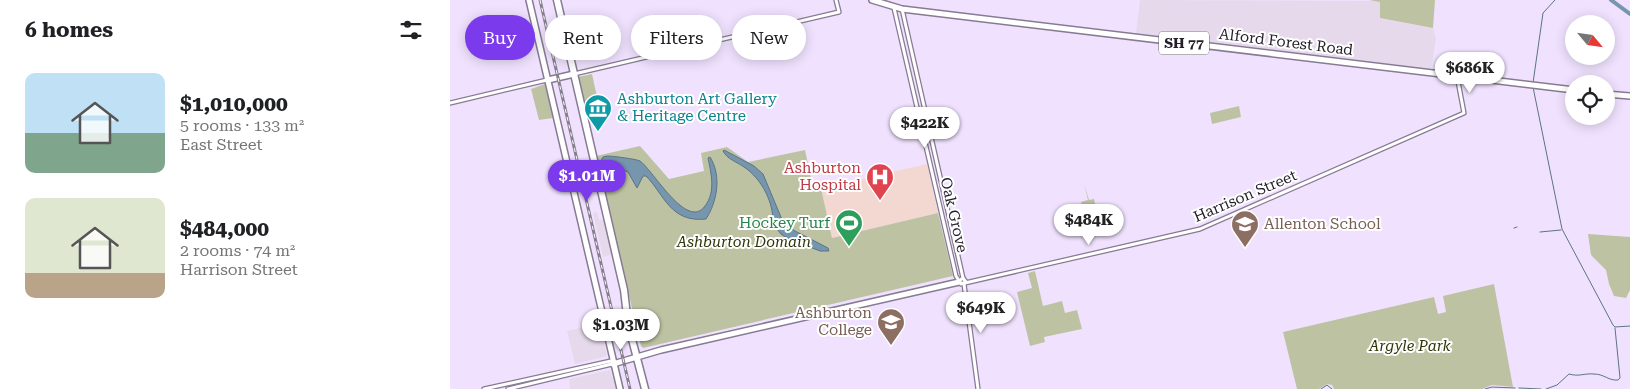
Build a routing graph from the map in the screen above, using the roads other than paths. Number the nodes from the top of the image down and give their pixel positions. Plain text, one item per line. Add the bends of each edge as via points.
1 (529, 0) edge
2 (557, 0) edge
3 (836, 0) edge
4 (872, 0) edge
5 (894, 8) junction
6 (902, 9) junction
7 (574, 74) junction
8 (1457, 76) junction
9 (548, 80) junction
10 (1565, 89) edge
11 (1615, 95) edge
12 (1630, 96) edge
13 (450, 103) edge
14 (961, 281) junction
15 (638, 356) junction
16 (613, 362) junction
17 (587, 365) junction
18 (588, 371) junction
19 (484, 389) edge
20 (508, 389) edge
21 (620, 389) edge
22 (646, 389) edge
23 (978, 389) edge

1 - 9 main road
2 - 7 highway
3 - 7 street via 839,12
4 - 5 main road, SH 77
5 - 6 main road, SH 77
5 - 14 street, Oak Grove
6 - 8 main road, Alford Forest Road / SH 77
6 - 14 street, Oak Grove
7 - 9 main road
7 - 15 highway
8 - 10 main road, SH 77
8 - 14 street, Harrison Street via 1464,114 1200,229
9 - 13 street
9 - 16 main road
11 - 12 main road
14 - 15 main road
14 - 23 street
15 - 16 main road
15 - 22 highway
16 - 17 street
16 - 18 street
16 - 21 main road
17 - 18 street
17 - 19 street
18 - 20 street

